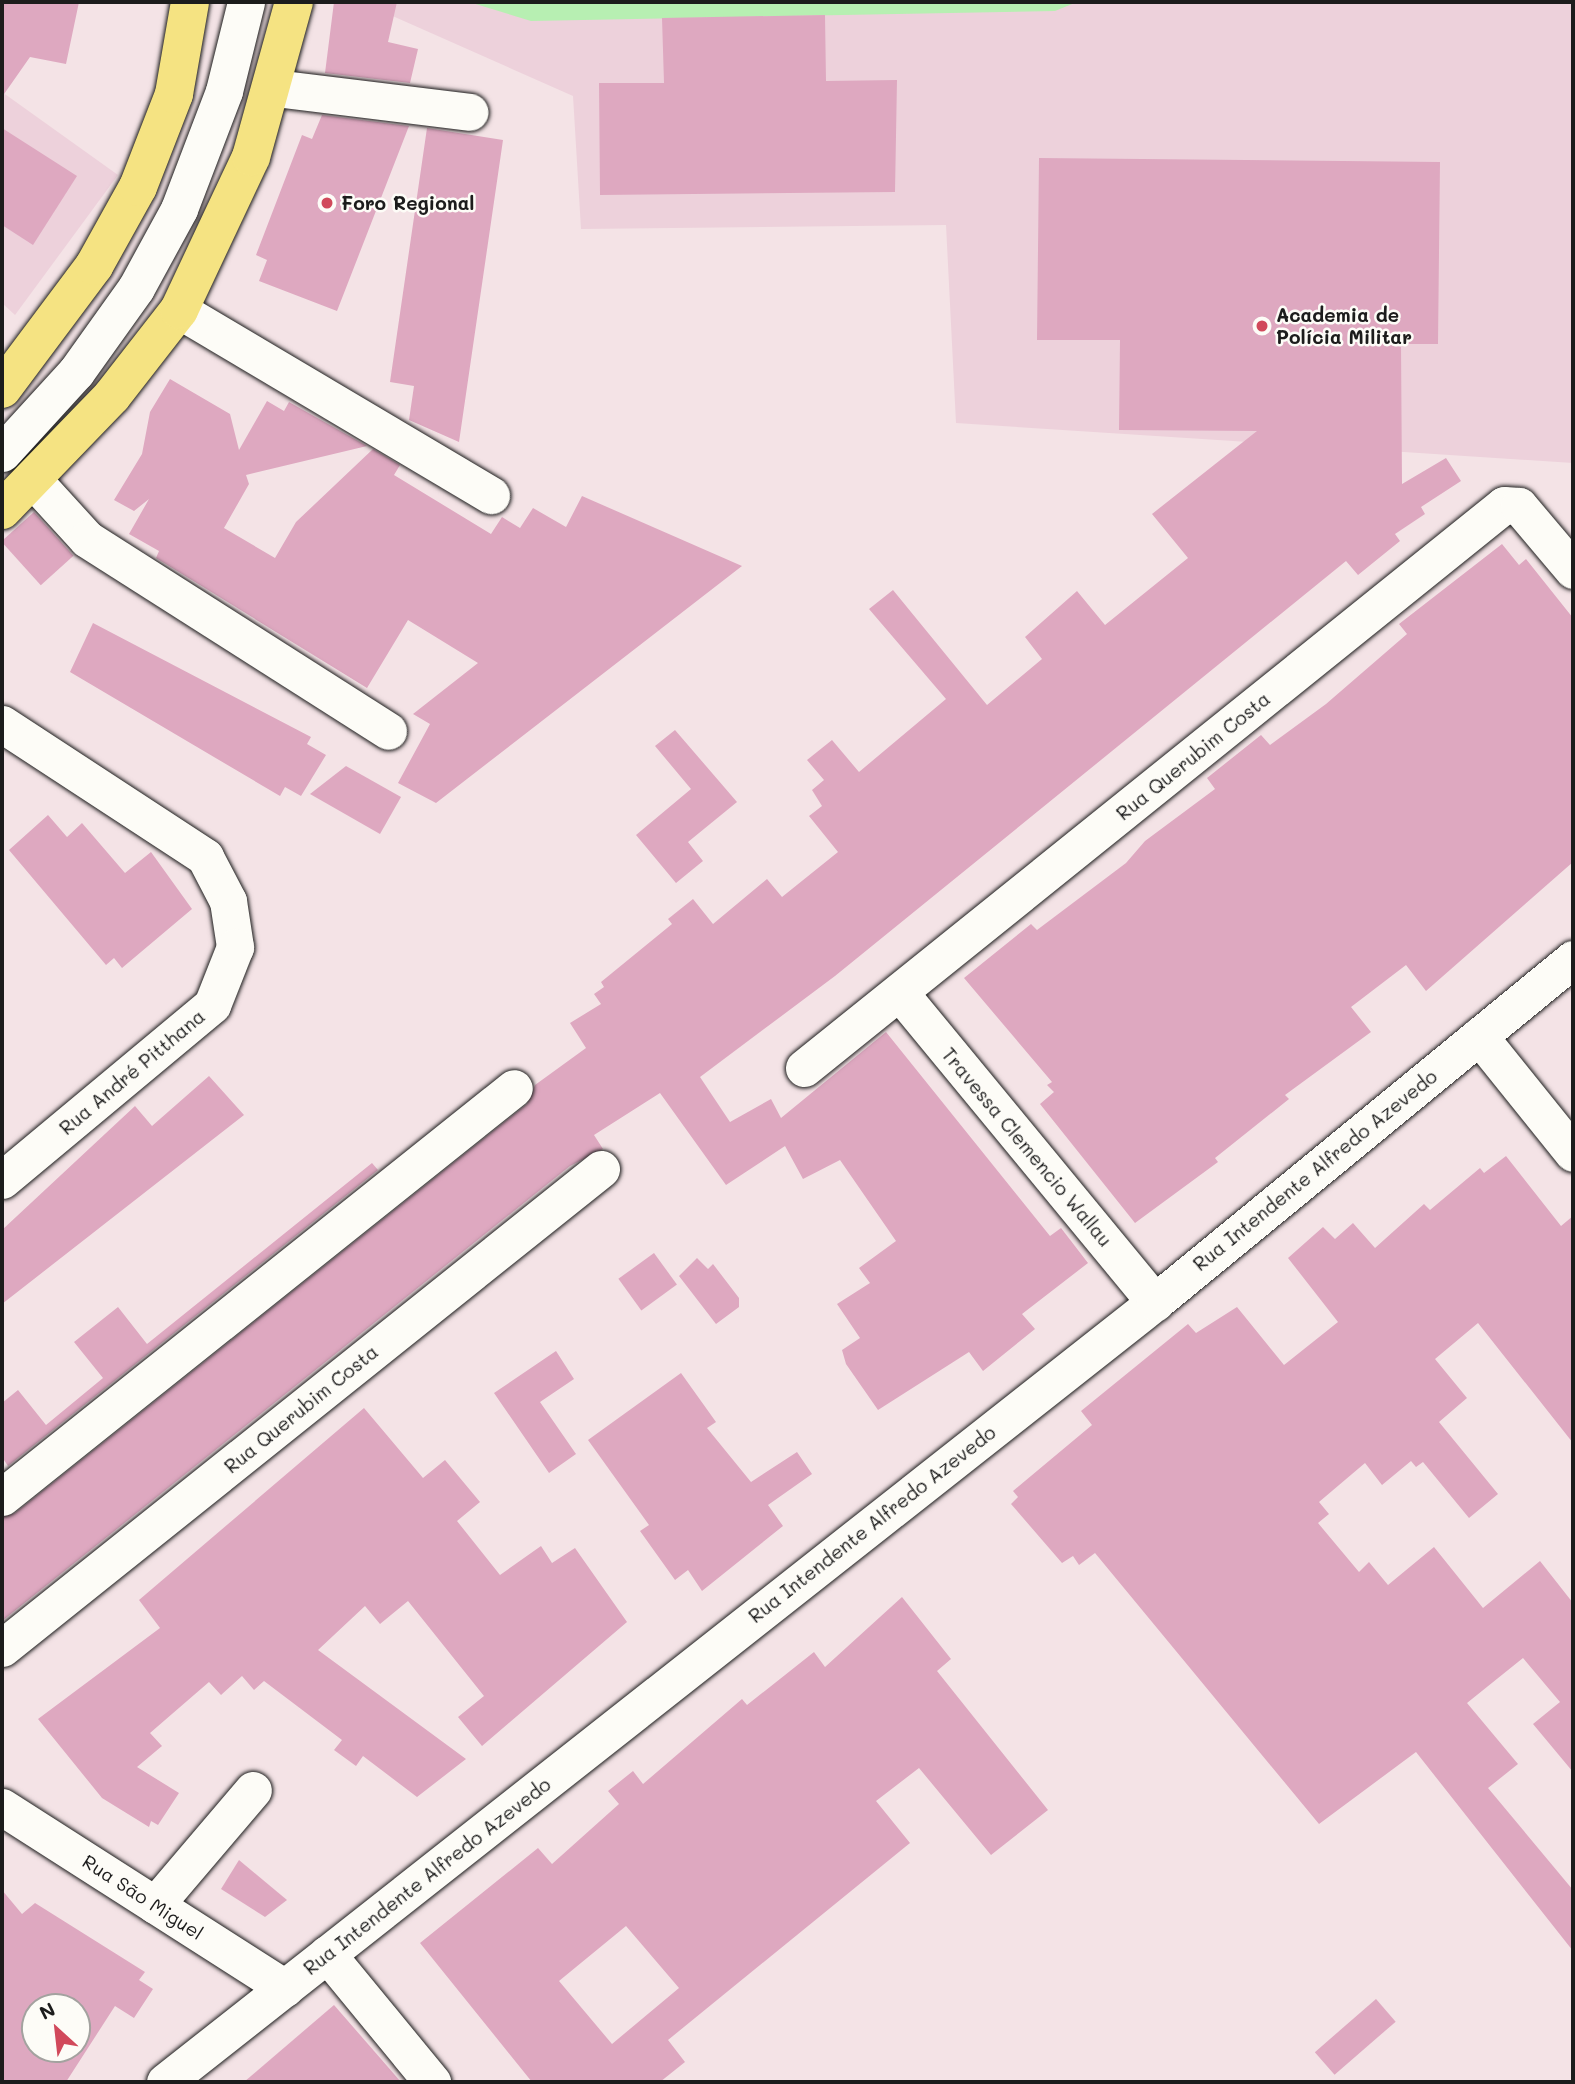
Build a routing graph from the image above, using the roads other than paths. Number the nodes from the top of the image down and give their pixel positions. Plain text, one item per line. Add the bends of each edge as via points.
1 (190, 2) edge
2 (246, 2) edge
3 (294, 2) edge
4 (275, 88) junction
5 (470, 112) dead end
6 (179, 310) junction
7 (2, 389) edge
8 (2, 453) edge
9 (35, 482) junction
10 (491, 495) dead end
11 (2, 510) edge
12 (1573, 570) edge
13 (2, 724) edge
14 (388, 730) dead end
15 (1573, 959) edge
16 (900, 993) junction
17 (1479, 1037) junction
18 (804, 1068) dead end
19 (514, 1088) dead end
20 (1573, 1153) edge
21 (601, 1169) dead end
22 (2, 1180) edge
23 (1155, 1302) junction
24 (2, 1497) edge
25 (2, 1648) edge
26 (253, 1790) dead end
27 (2, 1807) edge
28 (155, 1905) junction
29 (327, 1954) junction
30 (285, 1988) junction
31 (165, 2082) edge
32 (432, 2082) edge

1 - 7 main road via 174,94 138,187 86,278
2 - 8 street via 225,91 173,220 136,288 76,372
3 - 4 main road
4 - 5 street
4 - 6 main road via 219,232
6 - 9 main road
6 - 10 street
9 - 11 main road
9 - 14 street via 87,538
12 - 16 street, Rua Querubim Costa via 1519,506 1504,505
13 - 22 street, Rua André Pitthana via 205,857 228,901 236,947 212,1005
15 - 17 street, Rua Intendente Alfredo Azevedo
16 - 18 street, Rua Querubim Costa
16 - 23 street, Travessa Clemencio Wallau
17 - 20 street
17 - 23 street, Rua Intendente Alfredo Azevedo
19 - 24 street
21 - 25 street, Rua Querubim Costa
23 - 29 street, Rua Intendente Alfredo Azevedo
26 - 28 street
27 - 28 street, Rua São Miguel
28 - 30 street, Rua São Miguel
29 - 30 street, Rua Intendente Alfredo Azevedo
29 - 32 street
30 - 31 street, Rua Intendente Alfredo Azevedo

